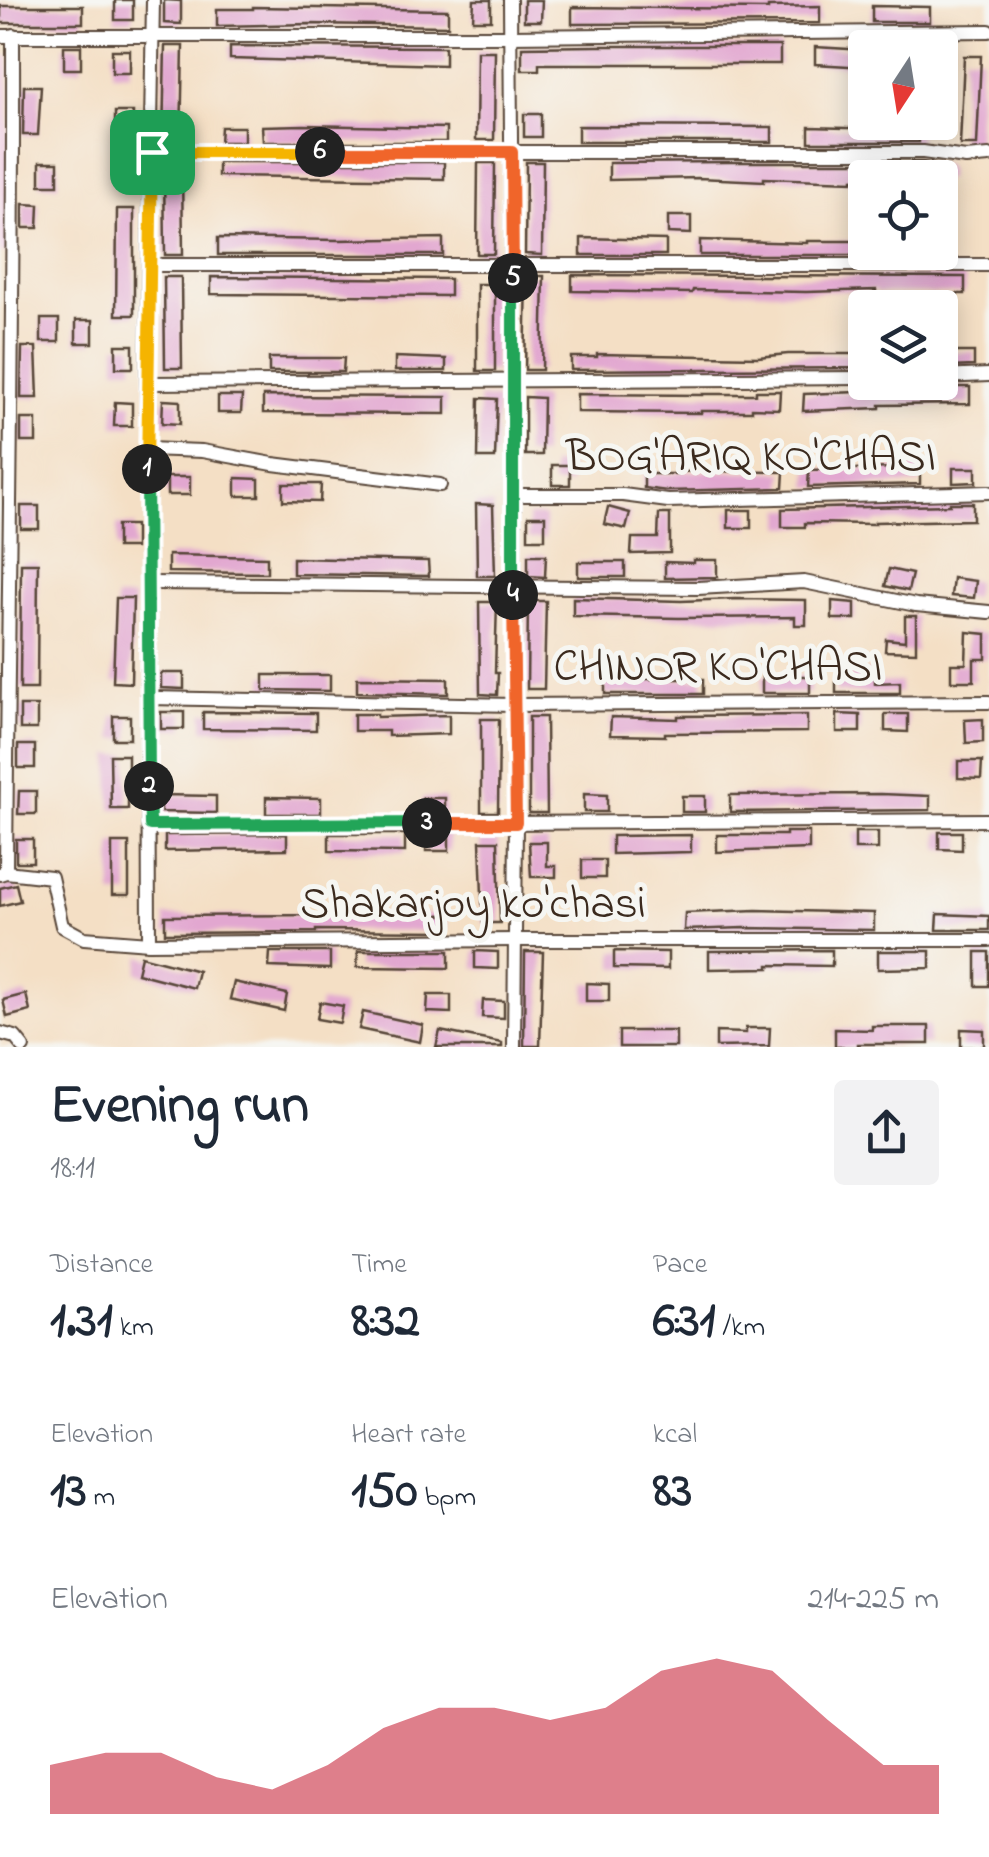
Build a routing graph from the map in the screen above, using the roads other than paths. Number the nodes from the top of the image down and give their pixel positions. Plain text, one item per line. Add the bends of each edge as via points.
1 (153, 0) edge
2 (510, 0) edge
3 (989, 31) edge
4 (154, 34) junction
5 (6, 36) edge
6 (509, 36) junction
7 (152, 152) junction
8 (512, 152) junction
9 (989, 156) edge
10 (7, 263) edge
11 (150, 265) junction
12 (513, 265) junction
13 (989, 265) edge
14 (958, 376) edge
15 (989, 376) edge
16 (848, 378) edge
17 (514, 380) junction
18 (146, 383) junction
19 (147, 449) junction
20 (440, 485) dead end
21 (989, 492) edge
22 (514, 495) junction
23 (148, 582) junction
24 (514, 585) junction
25 (989, 612) edge
26 (148, 698) junction
27 (989, 702) edge
28 (514, 705) junction
29 (989, 820) edge
30 (516, 823) junction
31 (150, 825) junction
32 (3, 873) edge
33 (515, 940) junction
34 (989, 940) edge
35 (149, 943) junction
36 (0, 1032) edge
37 (23, 1047) edge
38 (514, 1047) edge

1 - 4 street
2 - 6 street
3 - 6 street
4 - 5 street
4 - 6 street
4 - 7 street
5 - 10 street
6 - 8 street
7 - 8 street
7 - 11 street
8 - 9 street
8 - 12 street
10 - 32 street
11 - 12 street
11 - 18 street
12 - 13 street
12 - 17 street
14 - 15 street
16 - 17 street
17 - 18 street
17 - 22 street
18 - 19 street
19 - 20 street
19 - 23 street
21 - 22 street, BOG'ARIQ KO'CHASI via 668,502
22 - 24 street
23 - 24 street
23 - 26 street
24 - 25 street via 804,582
24 - 28 street
26 - 28 street, CHINOR KO'CHASI
26 - 31 street
27 - 28 street, CHINOR KO'CHASI
28 - 30 street
29 - 30 street
30 - 31 street
30 - 33 street
31 - 35 street
32 - 35 street, Shakarjoy ko'chasi via 51,876 62,926 84,938
33 - 34 street, Shakarjoy ko'chasi
33 - 35 street, Shakarjoy ko'chasi
33 - 38 street
36 - 37 street

